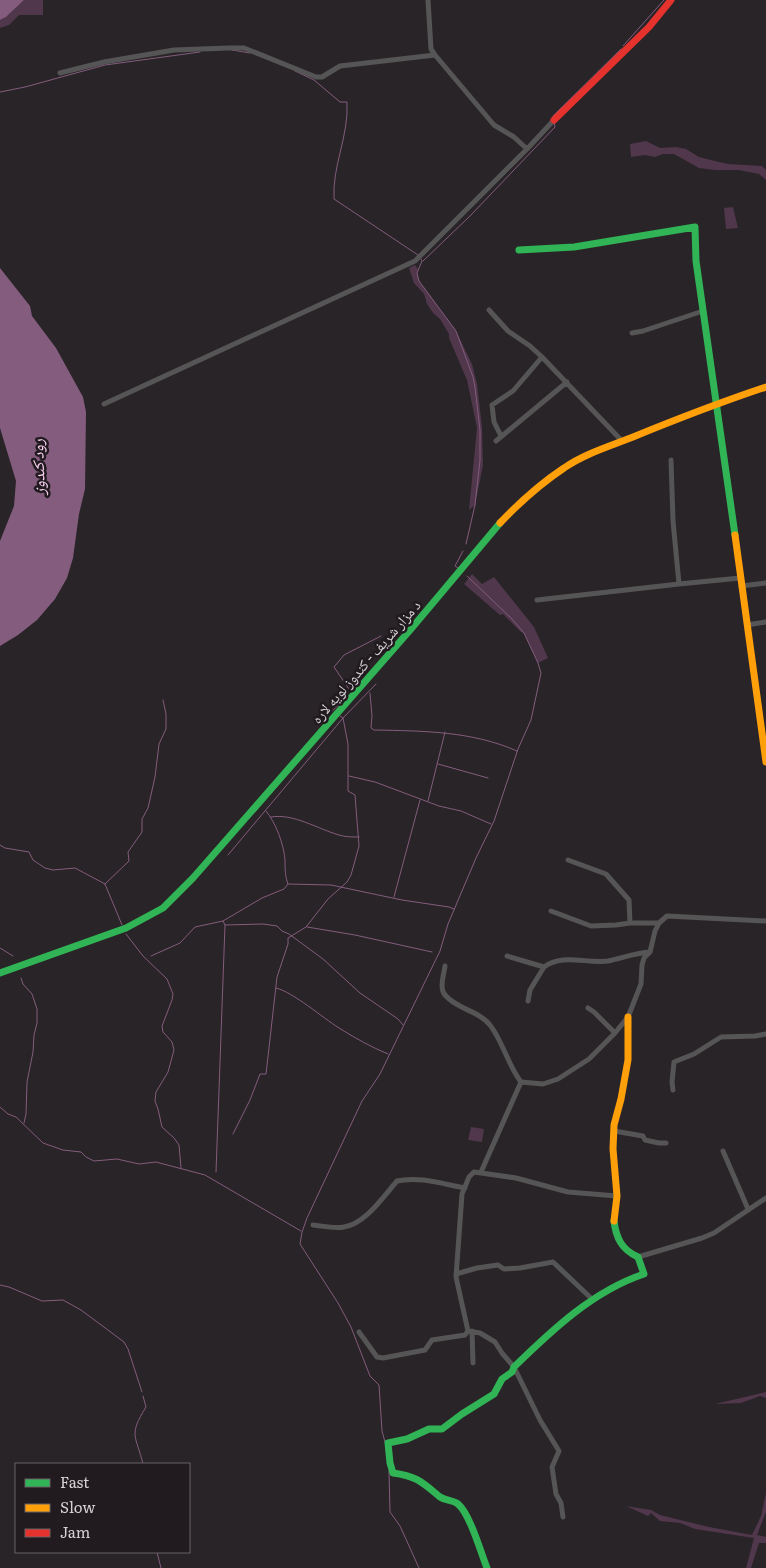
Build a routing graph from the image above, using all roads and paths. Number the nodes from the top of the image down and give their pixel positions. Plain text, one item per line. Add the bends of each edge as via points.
1 (428, 0) edge
2 (671, 0) edge
3 (435, 55) junction
4 (60, 73) dead end
5 (553, 121) joint
6 (527, 149) junction
7 (519, 250) dead end
8 (490, 310) dead end
9 (703, 311) junction
10 (632, 333) dead end
11 (542, 357) junction
12 (567, 382) junction
13 (766, 387) edge
14 (718, 403) junction
15 (104, 404) dead end
16 (501, 436) junction
17 (496, 441) dead end
18 (622, 441) junction
19 (670, 460) dead end
20 (740, 578) junction
21 (766, 583) edge
22 (679, 584) junction
23 (741, 586) junction
24 (537, 600) dead end
25 (766, 622) edge
26 (746, 625) junction
27 (763, 725) edge
28 (766, 762) edge
29 (568, 860) dead end
30 (551, 911) dead end
31 (766, 921) edge
32 (630, 923) junction
33 (659, 923) junction
34 (650, 952) junction
35 (507, 956) dead end
36 (445, 966) dead end
37 (544, 968) junction
38 (0, 973) edge
39 (528, 1001) dead end
40 (588, 1008) dead end
41 (628, 1017) junction
42 (615, 1033) junction
43 (766, 1034) edge
44 (521, 1082) junction
45 (673, 1090) dead end
46 (614, 1131) junction
47 (666, 1143) dead end
48 (723, 1151) dead end
49 (481, 1172) junction
50 (464, 1188) junction
51 (617, 1196) junction
52 (766, 1198) edge
53 (748, 1209) junction
54 (313, 1225) dead end
55 (638, 1257) junction
56 (456, 1274) junction
57 (593, 1300) junction
58 (470, 1331) junction
59 (359, 1332) dead end
60 (472, 1363) dead end
61 (514, 1368) junction
62 (563, 1517) dead end
63 (487, 1568) edge

1 - 3 street via 431,49
2 - 5 street
3 - 4 street via 340,66 316,77 244,48 174,50
3 - 6 street via 494,125
5 - 6 street
6 - 15 street via 415,261
7 - 9 street via 574,247 695,227
8 - 11 street via 508,331
9 - 10 street
9 - 14 street
11 - 12 street
11 - 16 street via 513,391 492,405 494,422
12 - 16 street
12 - 18 street
13 - 14 street, د مزار شریف - کندوز لویه لاره
14 - 18 street, د مزار شریف - کندوز لویه لاره
14 - 20 street
16 - 17 street
18 - 38 street, د مزار شریف - کندوز لویه لاره via 565,467 517,505 194,878 163,908 126,928
19 - 22 street
20 - 22 street
20 - 23 street
21 - 23 street
22 - 24 street
23 - 26 street
25 - 26 street
26 - 27 street
27 - 28 street
29 - 32 street via 606,874 629,900
30 - 32 street via 591,926
31 - 33 street via 667,916
32 - 33 street
33 - 34 street
34 - 37 street via 607,961 554,961
34 - 41 street via 644,958 641,984
35 - 37 street
36 - 44 street via 444,994 490,1024
37 - 39 street via 530,990
40 - 42 street
41 - 42 street
41 - 46 street via 628,1060
42 - 44 street via 589,1059 558,1079 543,1084
43 - 45 street via 721,1037 694,1054 677,1060 674,1062
44 - 49 street
46 - 47 street
46 - 51 street
48 - 53 street
49 - 50 street via 474,1172
49 - 51 street via 568,1192
50 - 54 street via 405,1179 397,1181 354,1225 342,1228
50 - 56 street
51 - 55 street via 614,1222 620,1244
52 - 53 street
53 - 55 street via 714,1233
55 - 57 street via 644,1274
56 - 57 street via 477,1268 520,1268 553,1262
56 - 58 street
57 - 61 street via 553,1328
58 - 59 street via 464,1335 432,1340 425,1350 383,1358 377,1357
58 - 60 street
58 - 61 street via 495,1342
61 - 62 street via 559,1450 552,1467
61 - 63 street via 502,1379 494,1394 442,1429 430,1429 388,1443 393,1473 417,1477 442,1500 457,1502 467,1514

